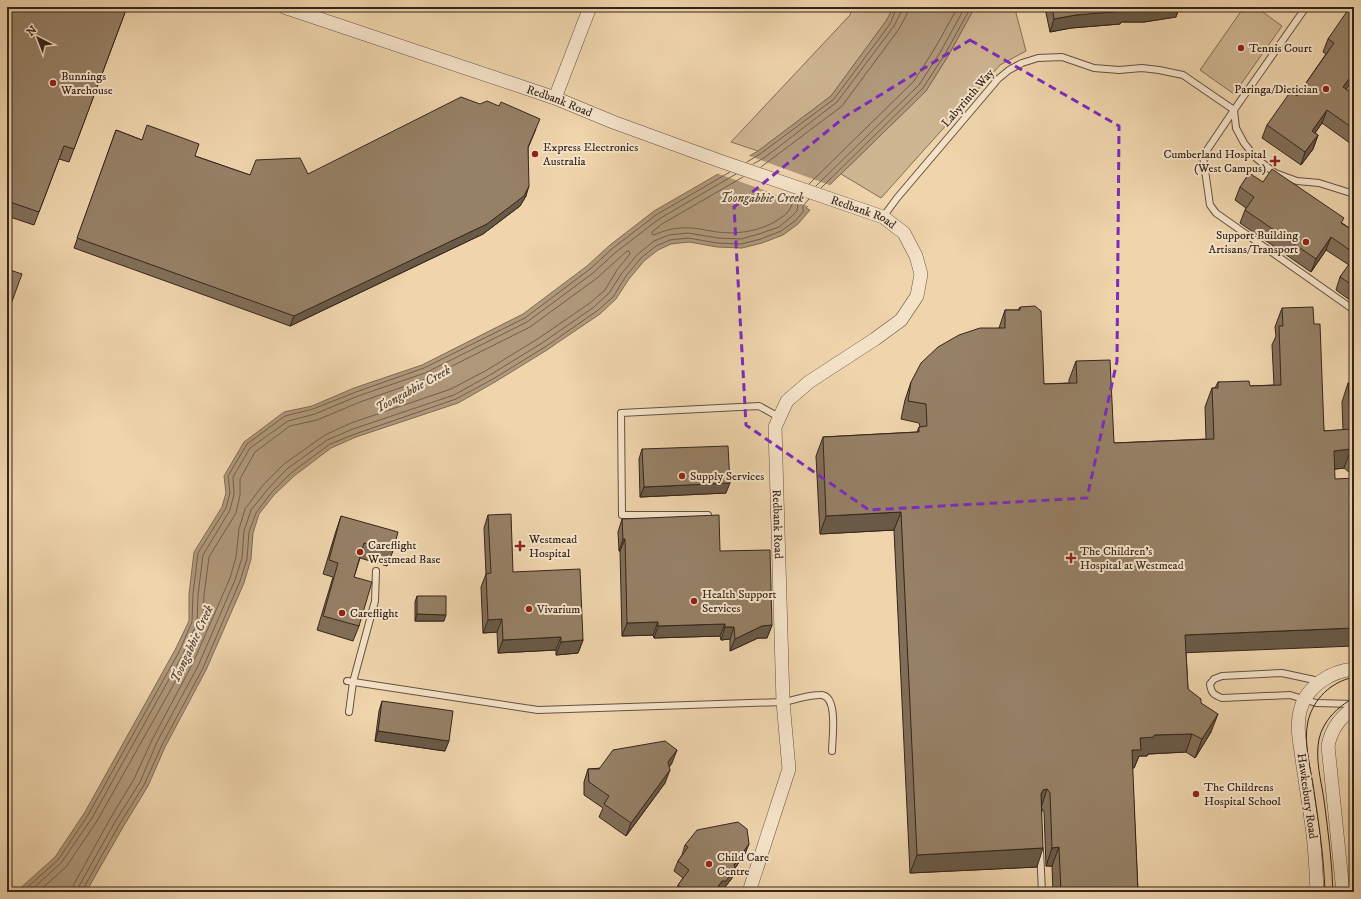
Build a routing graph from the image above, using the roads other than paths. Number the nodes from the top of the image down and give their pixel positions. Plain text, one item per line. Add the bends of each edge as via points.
1 (284, 7) edge
2 (590, 7) edge
3 (1306, 7) edge
4 (554, 98) junction
5 (1234, 110) junction
6 (1354, 194) edge
7 (883, 217) junction
8 (1354, 310) edge
9 (779, 417) junction
10 (708, 515) edge
11 (376, 570) dead end
12 (1354, 669) edge
13 (1321, 681) junction
14 (350, 682) junction
15 (1304, 700) junction
16 (783, 702) junction
17 (1354, 704) edge
18 (1354, 708) edge
19 (349, 712) dead end
20 (832, 751) dead end
21 (1040, 841) edge
22 (749, 892) edge
23 (1042, 892) edge
24 (1317, 892) edge
25 (1343, 892) edge

1 - 4 street, Redbank Road
2 - 4 street
3 - 5 lane
4 - 7 street, Redbank Road via 720,161
5 - 6 lane via 1236,128 1244,143 1256,158 1275,173 1297,181 1319,183
5 - 7 lane, Labyrinth Way via 1184,75 1142,68 1094,68 1062,57 1027,61 998,79
5 - 8 lane via 1203,156 1210,205 1216,213
7 - 9 street, Redbank Road via 904,233 916,256 921,274 917,296 900,320 809,382 786,401
9 - 10 lane via 759,406 621,413 622,515
9 - 16 street, Redbank Road via 775,427
11 - 14 lane via 375,602
12 - 13 street via 1331,674
13 - 15 street
13 - 15 lane via 1282,673 1222,676 1210,684 1211,691 1222,698 1290,695
14 - 16 lane via 538,710
14 - 19 lane
15 - 17 lane via 1316,703
15 - 24 street, Hawkesbury Road via 1298,724 1299,740 1313,832
16 - 20 lane via 821,694 827,698 832,703 833,711
16 - 22 street, Redbank Road via 788,769
18 - 25 street via 1337,723 1328,746
21 - 23 lane

